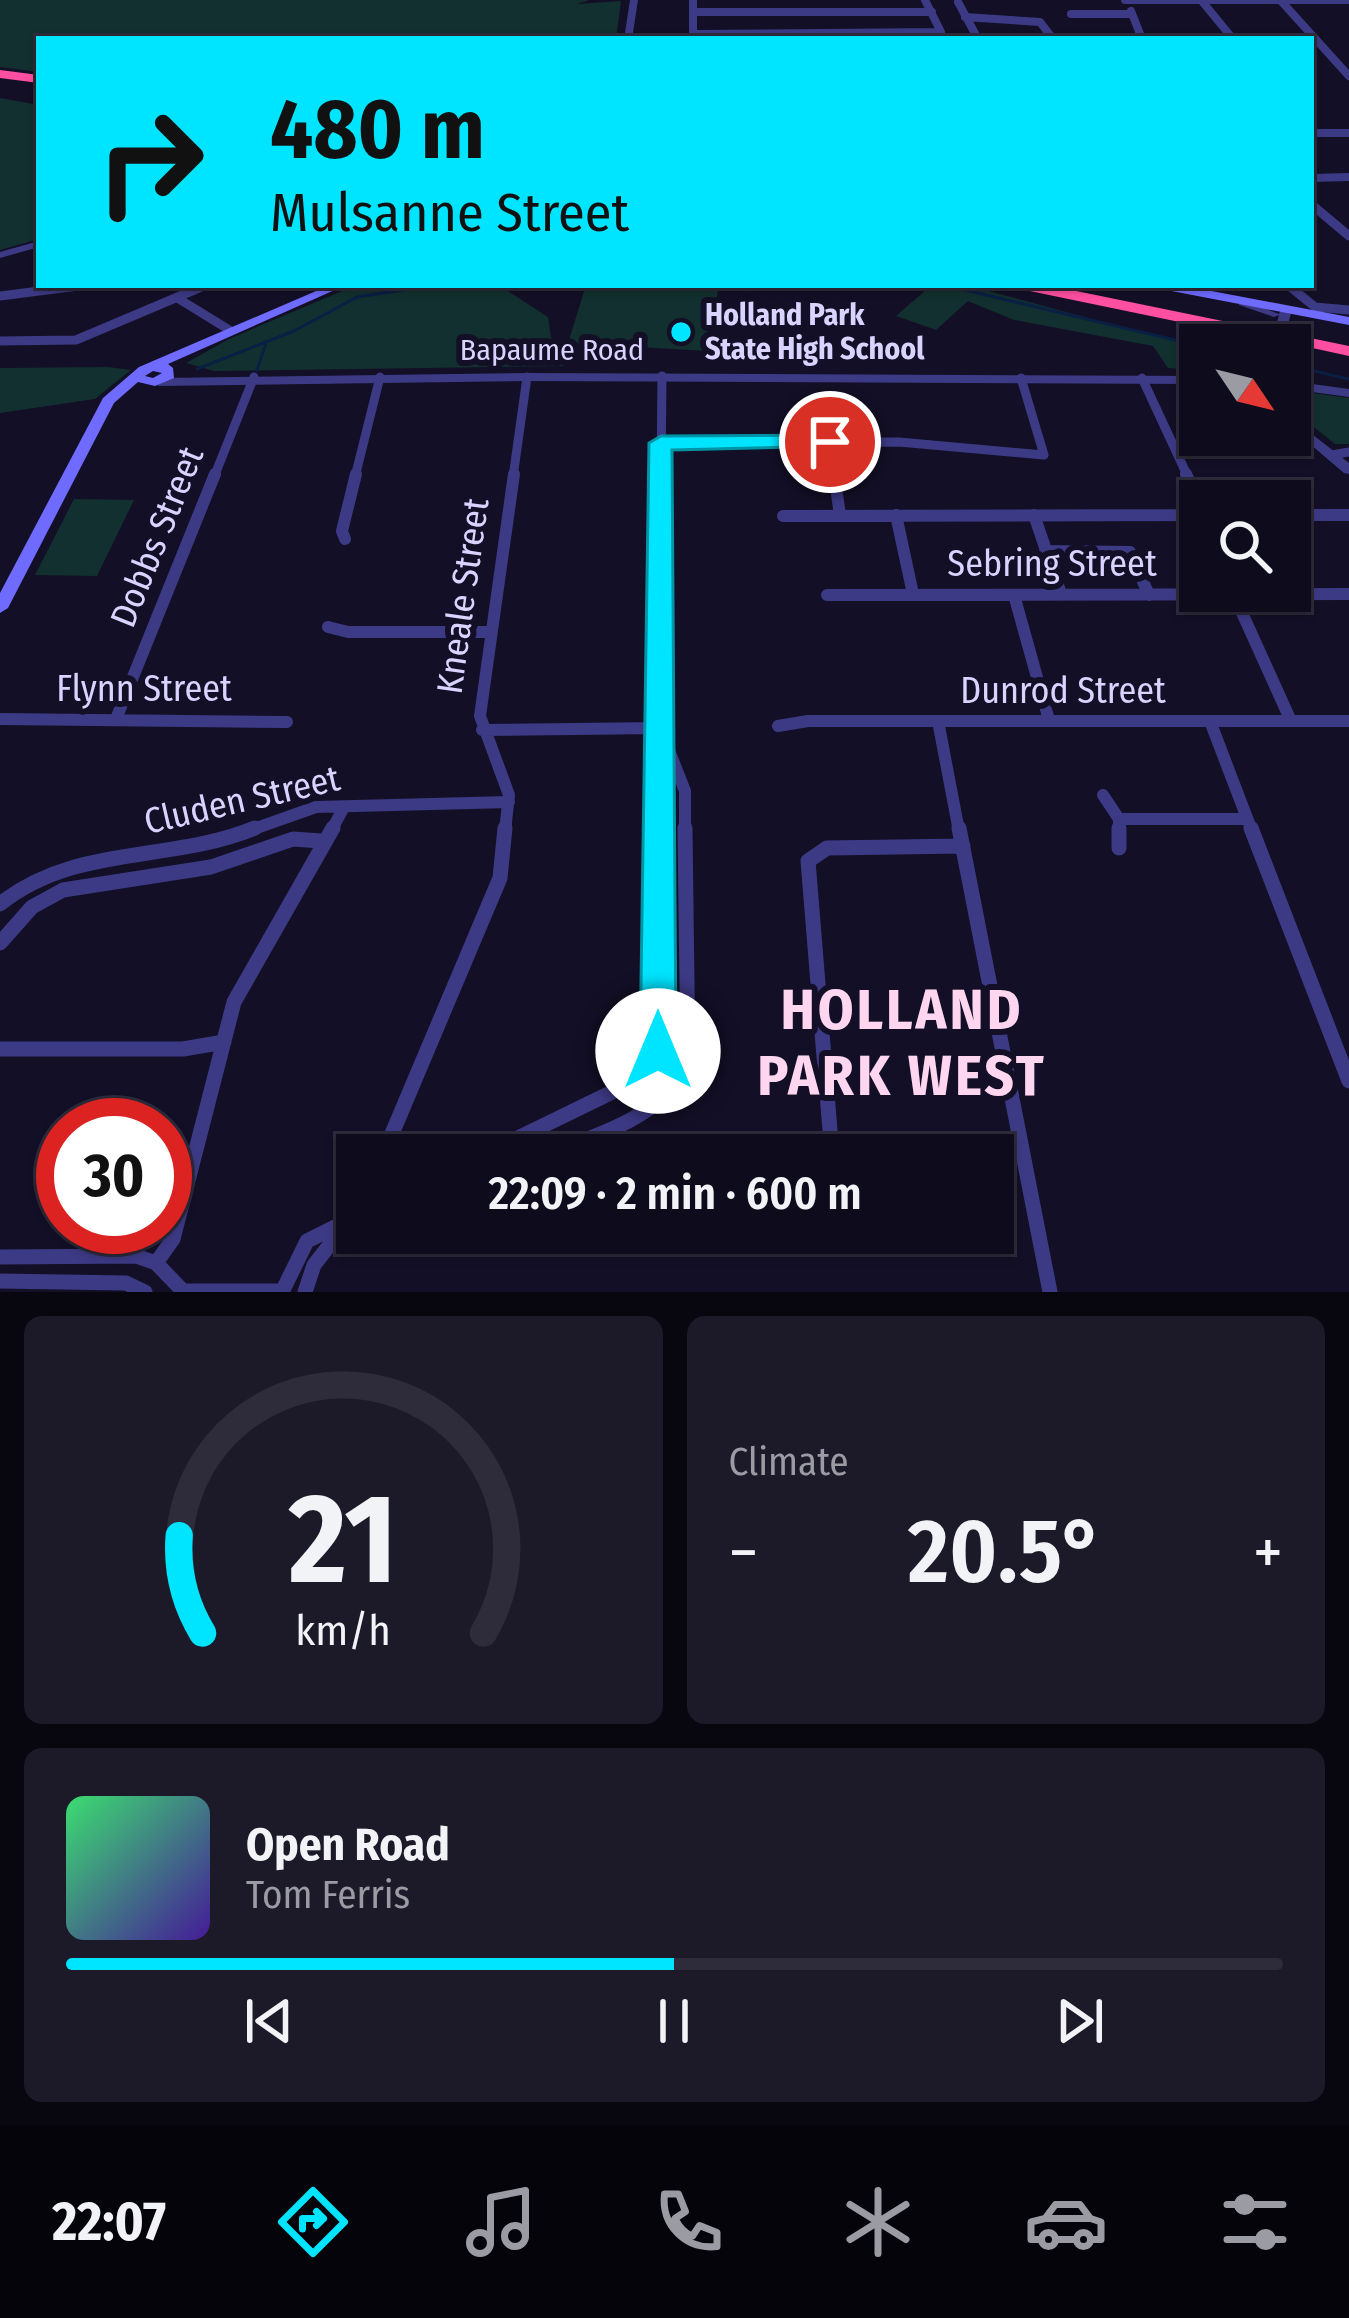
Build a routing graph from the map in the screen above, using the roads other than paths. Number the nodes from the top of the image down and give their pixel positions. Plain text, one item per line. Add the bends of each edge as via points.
1 (634, 0) edge
2 (693, 0) edge
3 (926, 0) edge
4 (1124, 0) edge
5 (1202, 0) edge
6 (1349, 0) edge
7 (1281, 1) edge
8 (958, 2) edge
9 (693, 12) junction
10 (932, 12) junction
11 (1071, 14) dead end
12 (1132, 14) junction
13 (965, 17) junction
14 (628, 36) edge
15 (693, 36) edge
16 (778, 36) edge
17 (975, 36) edge
18 (1051, 36) edge
19 (1141, 36) edge
20 (1231, 36) edge
21 (1313, 36) edge
22 (1314, 37) edge
23 (1349, 76) edge
24 (0, 78) edge
25 (36, 85) edge
26 (36, 86) edge
27 (1314, 133) edge
28 (1349, 133) edge
29 (1349, 177) edge
30 (1314, 178) edge
31 (1314, 207) edge
32 (1349, 236) edge
33 (36, 245) edge
34 (0, 255) edge
35 (36, 287) edge
36 (63, 288) edge
37 (200, 288) edge
38 (333, 288) edge
39 (1042, 288) edge
40 (1099, 288) edge
41 (1175, 288) edge
42 (1292, 288) edge
43 (178, 299) junction
44 (1349, 310) edge
45 (1281, 311) junction
46 (1349, 321) edge
47 (1244, 324) edge
48 (1246, 324) edge
49 (1275, 324) edge
50 (1284, 324) edge
51 (231, 331) junction
52 (1311, 337) edge
53 (1349, 338) edge
54 (0, 340) edge
55 (1311, 342) edge
56 (1349, 351) edge
57 (157, 375) junction
58 (527, 376) junction
59 (662, 376) junction
60 (254, 377) junction
61 (380, 377) junction
62 (1021, 378) junction
63 (1142, 378) junction
64 (1179, 378) edge
65 (1311, 389) edge
66 (1349, 393) edge
67 (1311, 438) edge
68 (830, 442) junction
69 (661, 443) junction
70 (1349, 452) edge
71 (1332, 455) junction
72 (1349, 470) edge
73 (1189, 480) edge
74 (840, 515) junction
75 (896, 515) junction
76 (1034, 515) junction
77 (1179, 515) edge
78 (1311, 515) edge
79 (1349, 515) edge
80 (783, 516) dead end
81 (345, 539) dead end
82 (1045, 550) junction
83 (913, 594) junction
84 (1061, 594) junction
85 (1311, 594) edge
86 (1349, 594) edge
87 (827, 595) dead end
88 (1014, 595) junction
89 (1149, 595) junction
90 (1179, 595) edge
91 (0, 608) edge
92 (1242, 612) edge
93 (328, 627) dead end
94 (490, 632) junction
95 (0, 719) edge
96 (116, 719) junction
97 (1049, 720) junction
98 (938, 721) junction
99 (1210, 721) junction
100 (1291, 721) junction
101 (1349, 721) edge
102 (287, 722) dead end
103 (778, 726) dead end
104 (660, 728) junction
105 (482, 730) junction
106 (1102, 795) dead end
107 (509, 802) junction
108 (343, 809) junction
109 (1119, 819) junction
110 (1247, 819) junction
111 (321, 842) junction
112 (963, 846) junction
113 (1119, 848) dead end
114 (0, 904) edge
115 (0, 944) edge
116 (224, 1042) junction
117 (0, 1049) edge
118 (1349, 1081) edge
119 (392, 1134) edge
120 (526, 1134) edge
121 (604, 1134) edge
122 (830, 1134) edge
123 (336, 1225) edge
124 (336, 1239) edge
125 (0, 1257) edge
126 (156, 1263) junction
127 (0, 1281) edge
128 (145, 1292) edge
129 (282, 1292) edge
130 (305, 1292) edge
131 (1050, 1292) edge

1 - 14 street
2 - 9 street
3 - 10 street
4 - 5 street
4 - 12 street
5 - 7 street
5 - 20 street
6 - 7 street
7 - 21 street
8 - 13 street
9 - 10 street
9 - 15 street
10 - 16 street via 942,29 936,33
11 - 12 street
12 - 19 street
13 - 17 street
13 - 18 street via 1040,22
15 - 16 street
22 - 23 street
24 - 25 highway
24 - 26 highway
27 - 28 street
29 - 30 street
31 - 32 street
33 - 34 street
35 - 36 street via 0,296
37 - 43 street
38 - 51 main road
39 - 47 highway
40 - 48 highway
41 - 45 main road
42 - 44 street via 1313,306
43 - 51 street
43 - 54 street via 76,340
45 - 46 main road
45 - 49 street
45 - 50 street
51 - 57 main road
52 - 53 highway
55 - 56 highway
57 - 60 street, Bapaume Road
57 - 91 main road via 104,413
58 - 59 street, Bapaume Road
58 - 61 street, Bapaume Road
58 - 94 street, Kneale Street
59 - 62 street, Bapaume Road
59 - 69 street
60 - 61 street, Bapaume Road
60 - 96 street, Dobbs Street
61 - 81 street
62 - 63 street, Bapaume Road
62 - 68 street via 1043,455
63 - 64 street, Bapaume Road
63 - 73 street
65 - 66 street
67 - 71 street
68 - 69 street
68 - 74 street
69 - 104 street
70 - 71 street
71 - 72 street
74 - 75 street
74 - 80 street
75 - 76 street
75 - 83 street
76 - 77 street
76 - 82 street
78 - 79 street
82 - 84 street
82 - 89 street via 1128,551
83 - 87 street, Sebring Street
83 - 88 street, Sebring Street
84 - 88 street, Sebring Street
84 - 89 street, Sebring Street
85 - 86 street, Sebring Street
88 - 97 street
89 - 90 street, Sebring Street
92 - 100 street
93 - 94 street
94 - 105 street, Kneale Street
95 - 96 street, Flynn Street
96 - 102 street, Flynn Street
97 - 98 street, Dunrod Street
97 - 99 street, Dunrod Street
98 - 103 street, Dunrod Street
98 - 112 street
99 - 100 street, Dunrod Street
99 - 110 street
100 - 101 street, Dunrod Street
104 - 105 street
104 - 120 street via 658,1051 641,1078
104 - 121 street via 685,791 689,1053 680,1080 656,1107
105 - 107 street, Kneale Street
106 - 109 street
107 - 108 street, Cluden Street
107 - 119 street, Kneale Street via 500,878
108 - 111 street
108 - 114 street, Cluden Street via 322,805 220,841 53,870
109 - 110 street
109 - 113 street
110 - 118 street
111 - 115 street, Cluden Street via 293,839 211,867 63,890 32,908
111 - 116 street via 236,997
112 - 122 street via 827,848 808,861
112 - 131 street
116 - 117 street
116 - 126 street via 171,1243
123 - 129 street via 307,1241
124 - 130 street
125 - 126 street via 136,1256
126 - 129 street via 183,1291
127 - 128 street via 126,1282

